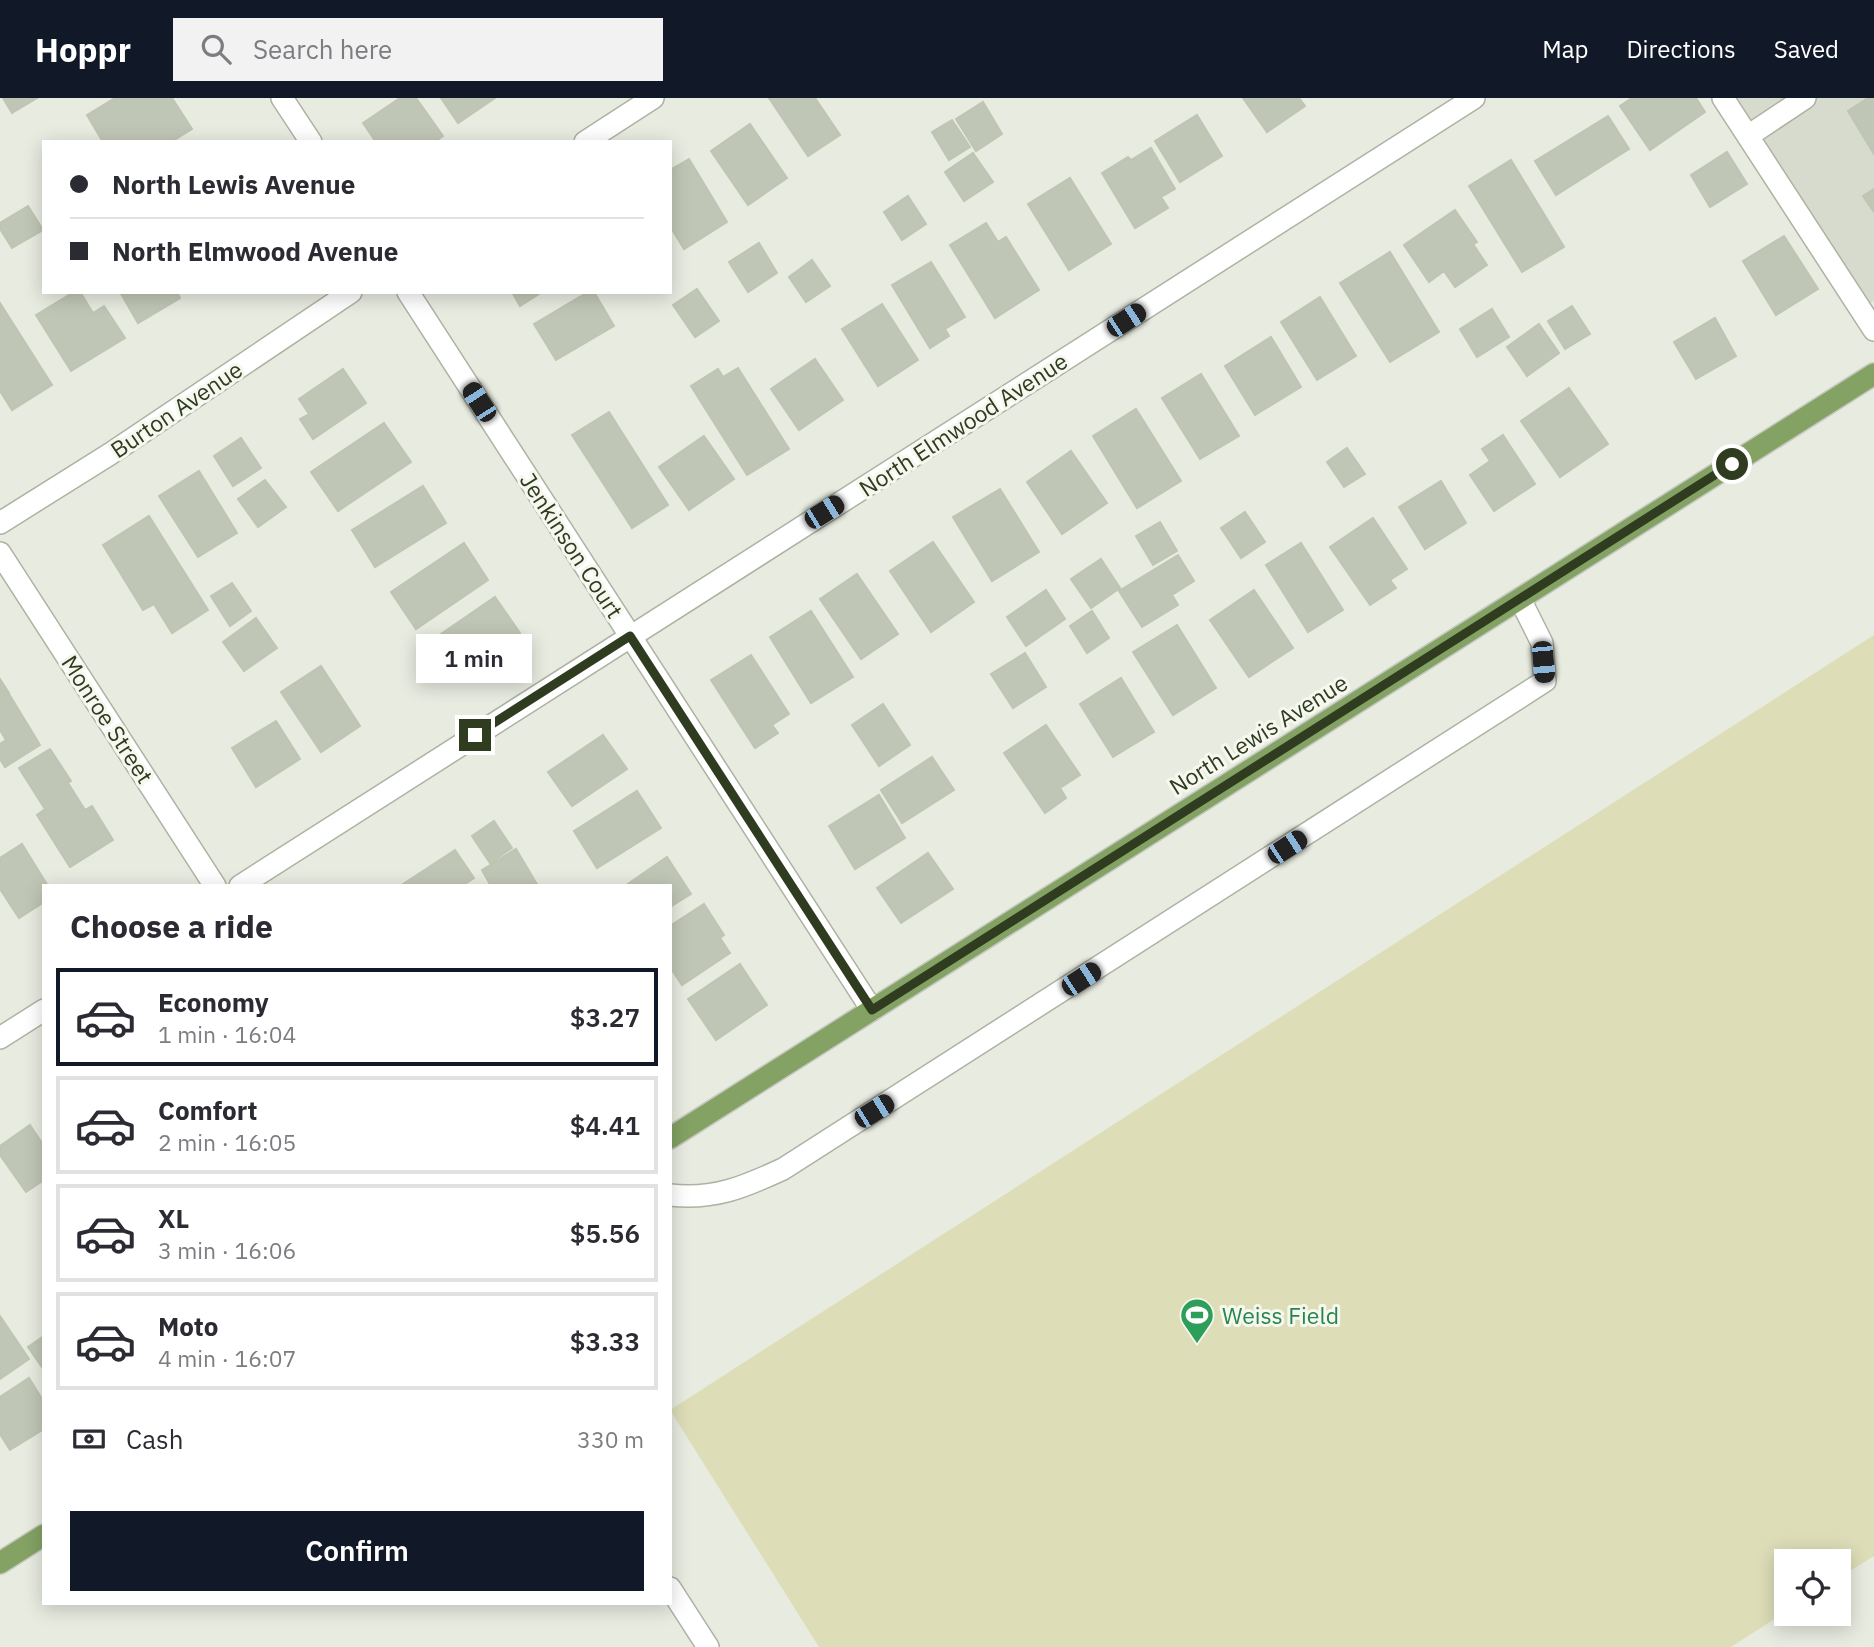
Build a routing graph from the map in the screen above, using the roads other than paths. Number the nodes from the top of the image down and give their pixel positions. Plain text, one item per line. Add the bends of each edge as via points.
1 (282, 98) edge
2 (653, 98) edge
3 (1474, 98) edge
4 (1723, 98) edge
5 (1805, 98) edge
6 (1748, 136) junction
7 (310, 140) edge
8 (587, 140) edge
9 (348, 294) edge
10 (409, 294) edge
11 (1874, 330) edge
12 (1874, 374) edge
13 (0, 523) edge
14 (0, 553) edge
15 (1520, 599) junction
16 (630, 636) junction
17 (214, 884) edge
18 (243, 884) edge
19 (872, 1010) junction
20 (42, 1011) edge
21 (0, 1038) edge
22 (672, 1137) edge
23 (672, 1195) edge
24 (42, 1536) edge
25 (0, 1563) edge
26 (672, 1591) edge
27 (708, 1647) edge

1 - 7 street
2 - 8 street
3 - 16 street, North Elmwood Avenue
4 - 6 street
5 - 6 street
6 - 11 street
9 - 13 street, Burton Avenue
10 - 16 street, Jenkinson Court
12 - 15 main road, North Lewis Avenue
14 - 17 street, Monroe Street
15 - 19 main road, North Lewis Avenue
15 - 23 street via 1542,643 1545,681 783,1169 736,1190
16 - 18 street, North Elmwood Avenue
16 - 19 street, Jenkinson Court
19 - 22 main road, North Lewis Avenue
20 - 21 street
24 - 25 main road
26 - 27 street

